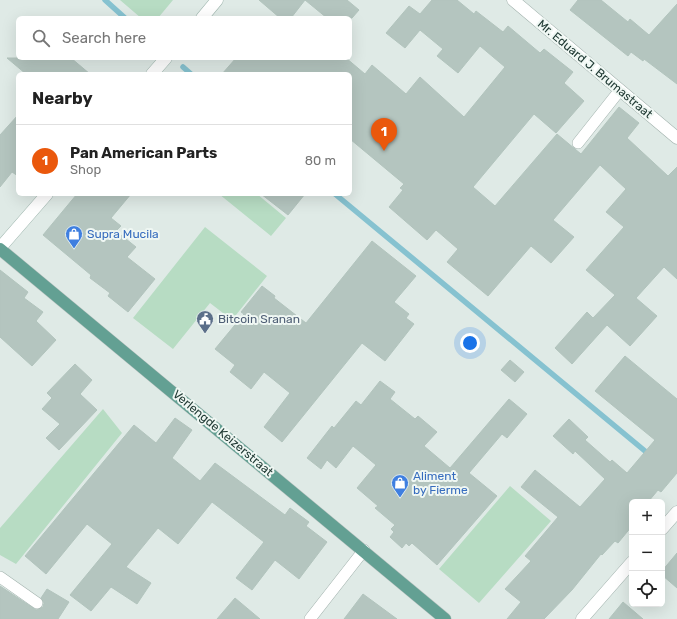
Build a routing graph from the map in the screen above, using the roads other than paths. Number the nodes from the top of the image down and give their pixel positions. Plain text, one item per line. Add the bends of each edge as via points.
1 (217, 0) edge
2 (513, 0) edge
3 (204, 16) edge
4 (164, 60) edge
5 (154, 72) edge
6 (620, 90) junction
7 (677, 138) edge
8 (578, 143) dead end
9 (45, 196) edge
10 (0, 248) edge
11 (677, 512) edge
12 (665, 526) edge
13 (364, 550) junction
14 (629, 565) edge
15 (0, 577) edge
16 (37, 603) dead end
17 (310, 619) edge
18 (444, 619) edge
19 (582, 619) edge

1 - 3 street
2 - 6 street, Mr. Eduard J. Brumastraat
4 - 5 street
6 - 7 street, Mr. Eduard J. Brumastraat
6 - 8 lane
9 - 10 street
10 - 13 main road, Verlengde Keizerstraat
11 - 12 street
13 - 17 lane
13 - 18 main road, Verlengde Keizerstraat
14 - 19 street
15 - 16 lane

